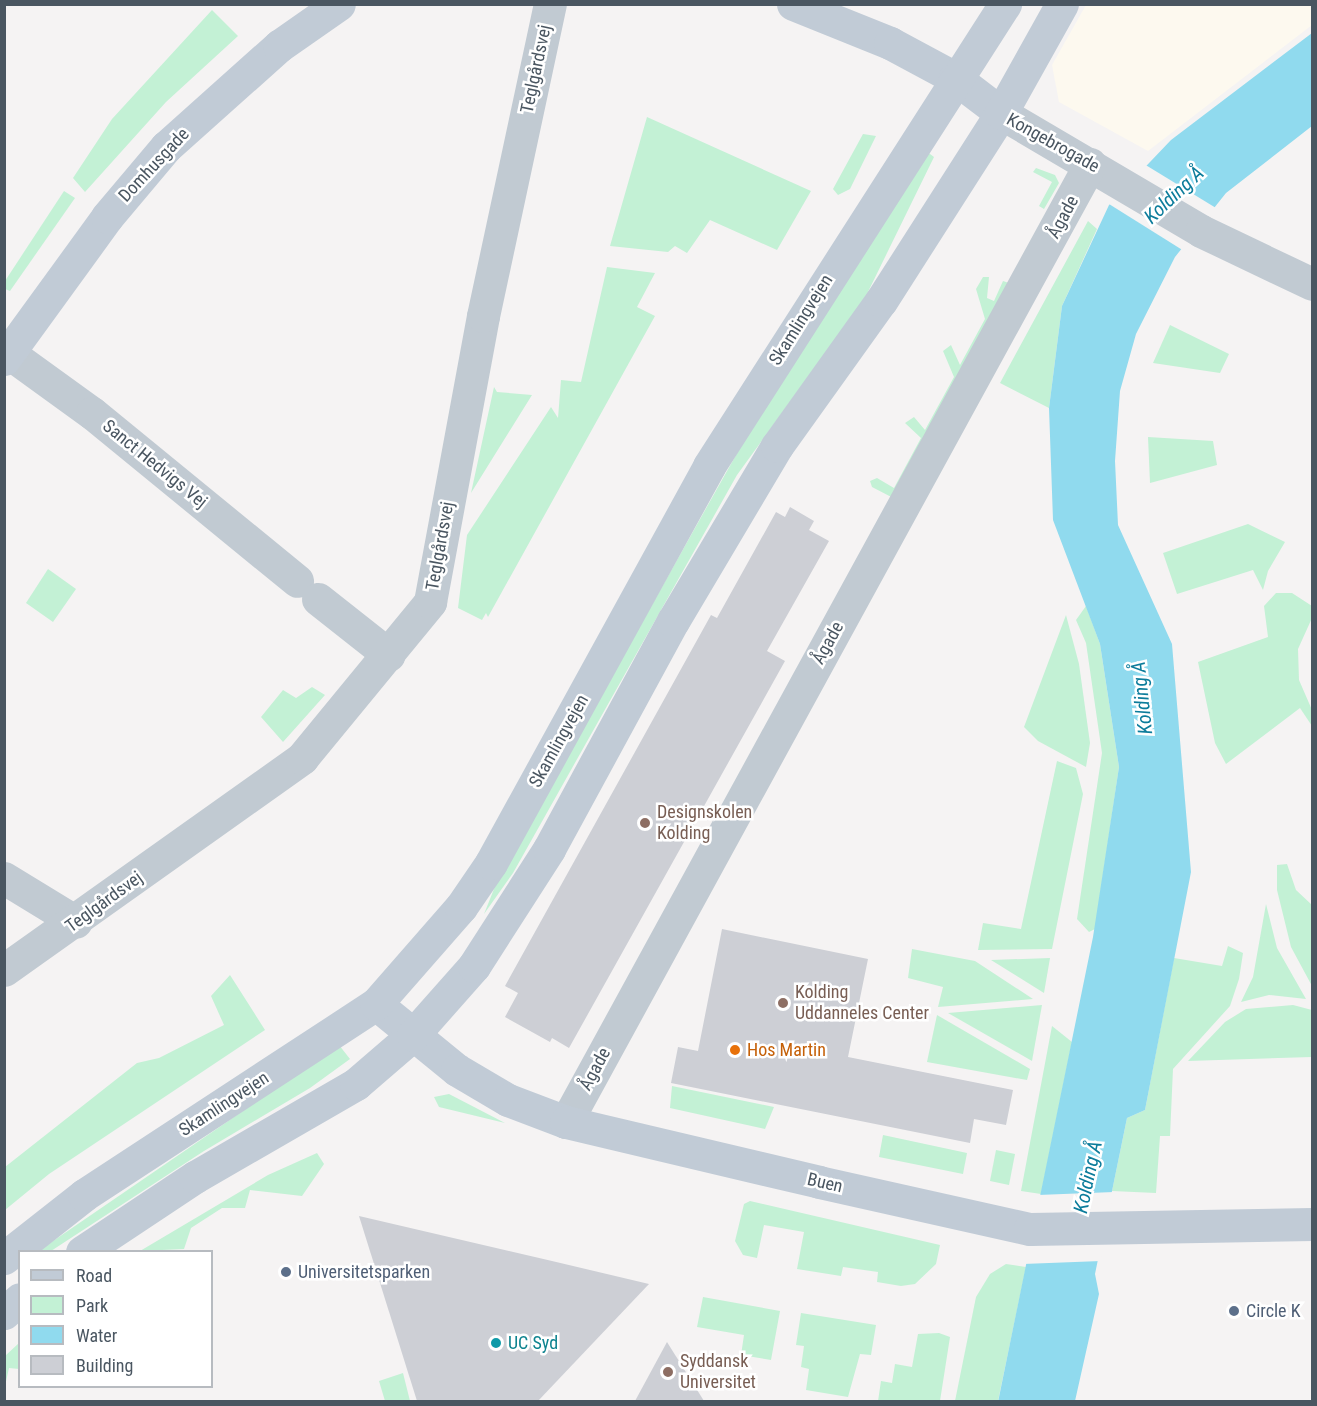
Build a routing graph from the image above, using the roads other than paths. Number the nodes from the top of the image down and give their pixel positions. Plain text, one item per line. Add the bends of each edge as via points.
1 (339, 4) edge
2 (550, 4) edge
3 (793, 4) edge
4 (1005, 4) edge
5 (1062, 4) edge
6 (955, 78) junction
7 (1001, 113) junction
8 (1090, 164) junction
9 (1312, 284) edge
10 (7, 356) edge
11 (388, 655) junction
12 (4, 878) edge
13 (76, 922) junction
14 (4, 970) edge
15 (376, 1004) junction
16 (413, 1035) junction
17 (566, 1122) junction
18 (1312, 1224) edge
19 (84, 1250) edge
20 (4, 1258) edge
21 (18, 1301) edge
22 (4, 1313) edge

1 - 10 main road, Domhusgade via 279,46 166,147 107,217
2 - 11 street, Teglgårdsvej via 483,316 435,585 430,602
3 - 6 main road, Kongebrogade via 890,43
4 - 6 main road, Skamlingvejen
5 - 7 main road
6 - 7 main road, Kongebrogade
6 - 15 main road, Skamlingvejen via 709,466 491,863 461,907
7 - 8 street, Kongebrogade
7 - 16 main road via 881,301 777,446 674,621 549,849 481,956
8 - 9 street, Kongebrogade via 1202,231
8 - 17 street, Ågade
10 - 11 street, Sanct Hedvigs Vej via 92,413
11 - 13 street, Teglgårdsvej via 302,758
12 - 13 street
13 - 14 street, Teglgårdsvej
15 - 16 main road, Buen
15 - 20 main road, Skamlingvejen via 84,1195
16 - 17 main road, Buen via 457,1070 508,1100
16 - 19 main road via 356,1084 195,1177
17 - 18 main road, Buen via 1030,1229
21 - 22 main road

